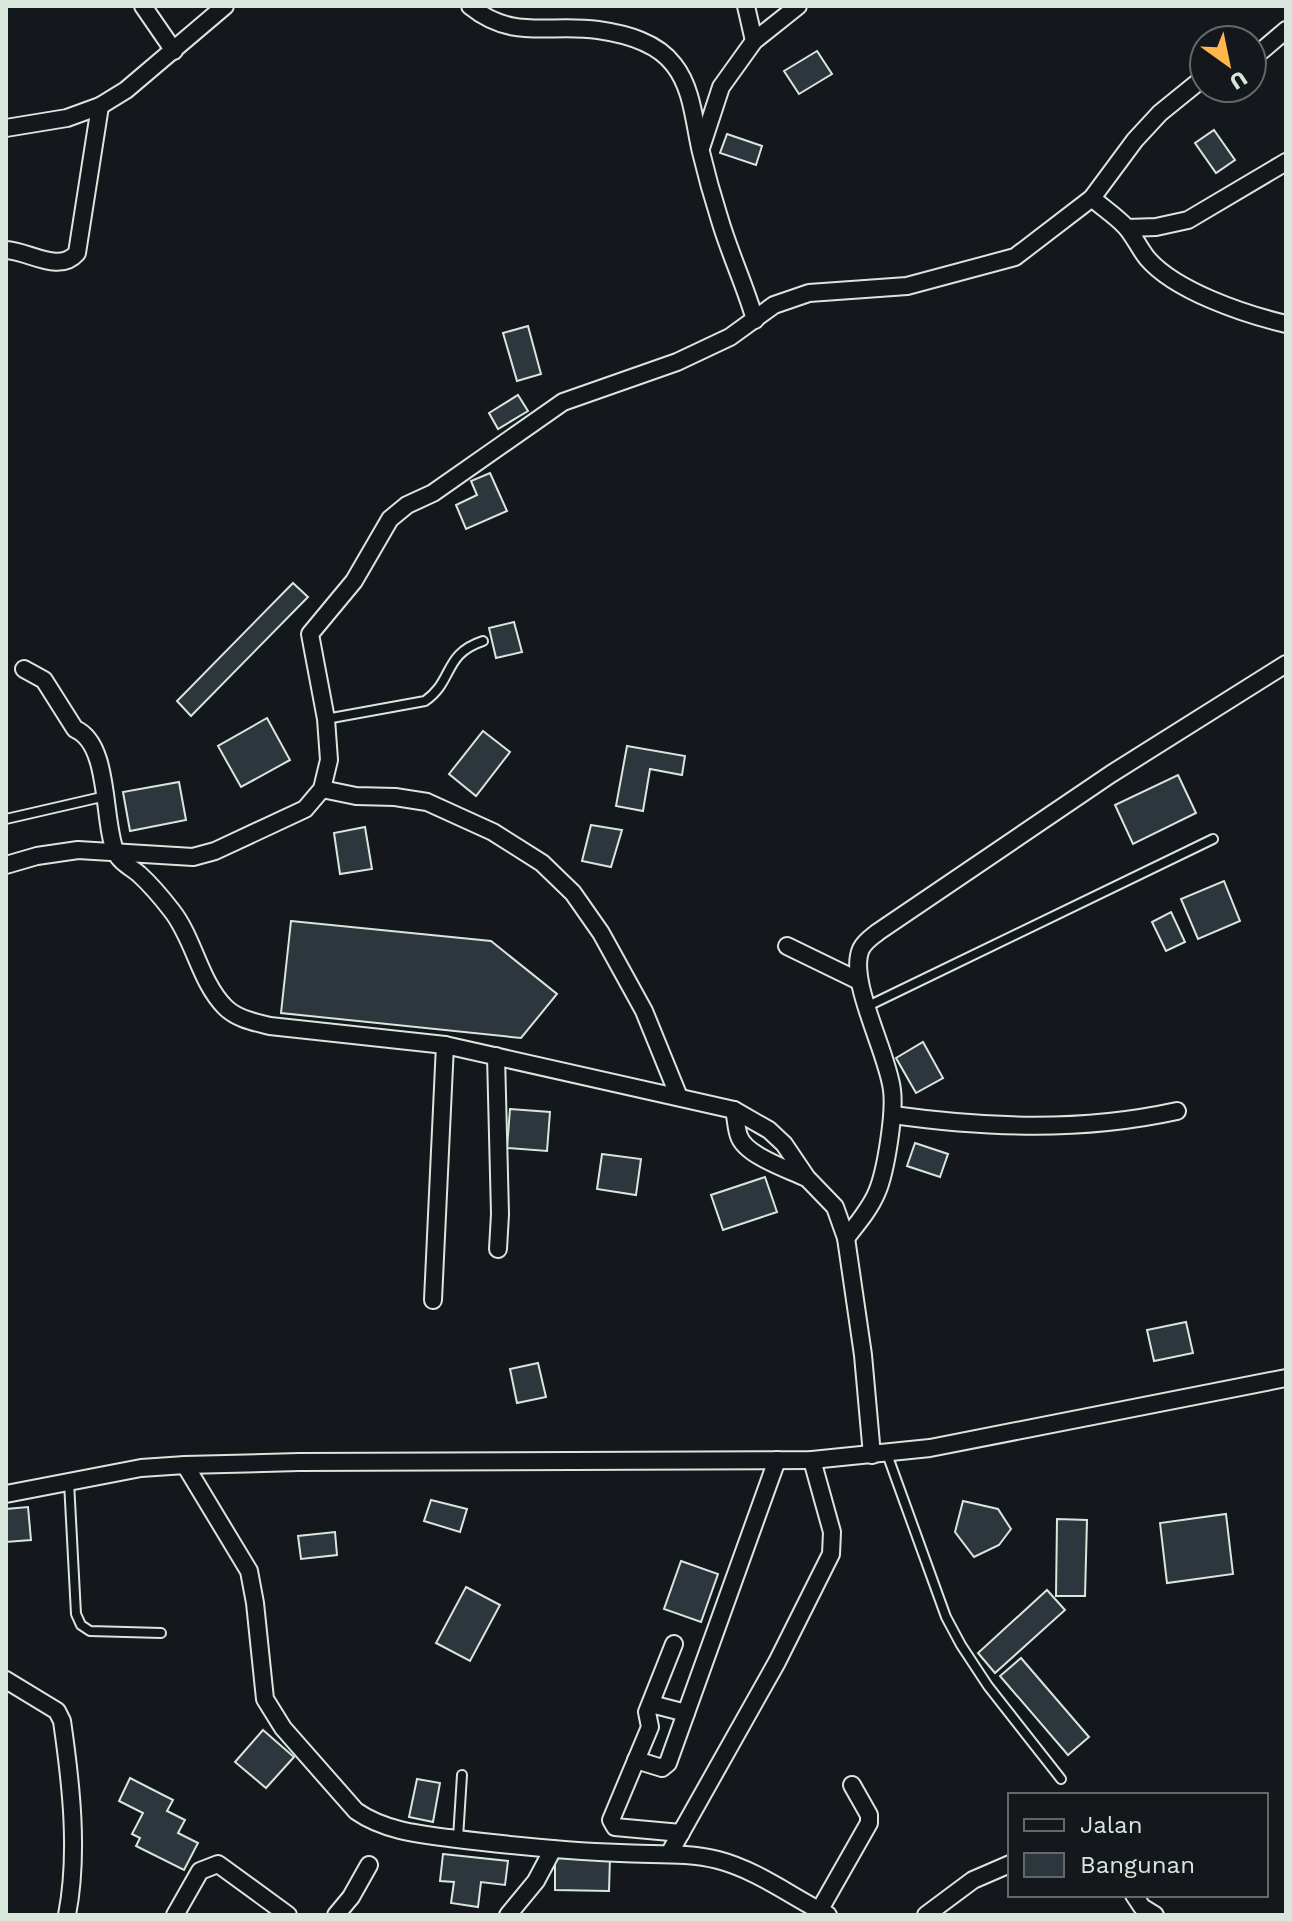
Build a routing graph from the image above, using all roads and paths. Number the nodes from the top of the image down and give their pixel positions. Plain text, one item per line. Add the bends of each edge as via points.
1 (143, 6) edge
2 (225, 6) edge
3 (470, 6) edge
4 (746, 6) edge
5 (798, 6) edge
6 (1286, 30) edge
7 (754, 41) junction
8 (1268, 45) edge
9 (174, 51) junction
10 (1188, 90) edge
11 (100, 106) junction
12 (6, 128) edge
13 (700, 149) junction
14 (1286, 162) edge
15 (1092, 198) junction
16 (1127, 228) junction
17 (6, 250) edge
18 (755, 320) junction
19 (1286, 324) edge
20 (483, 641) dead end
21 (1286, 664) edge
22 (24, 669) dead end
23 (326, 719) junction
24 (322, 789) junction
25 (106, 796) junction
26 (6, 819) edge
27 (1213, 839) dead end
28 (116, 854) junction
29 (6, 865) edge
30 (787, 946) dead end
31 (859, 981) junction
32 (868, 1006) junction
33 (445, 1045) junction
34 (496, 1056) junction
35 (679, 1097) junction
36 (734, 1110) junction
37 (1177, 1111) dead end
38 (893, 1115) junction
39 (807, 1178) junction
40 (846, 1238) junction
41 (498, 1249) dead end
42 (433, 1300) dead end
43 (1286, 1378) edge
44 (880, 1454) junction
45 (777, 1460) junction
46 (812, 1460) junction
47 (185, 1465) junction
48 (69, 1482) junction
49 (6, 1494) edge
50 (161, 1633) dead end
51 (674, 1644) dead end
52 (6, 1680) edge
53 (651, 1704) junction
54 (686, 1713) junction
55 (636, 1760) junction
56 (462, 1775) dead end
57 (1061, 1779) dead end
58 (852, 1785) dead end
59 (681, 1833) junction
60 (458, 1839) junction
61 (553, 1849) junction
62 (669, 1854) junction
63 (369, 1865) dead end
64 (1008, 1865) edge
65 (1135, 1897) edge
66 (823, 1913) edge
67 (67, 1915) edge
68 (175, 1915) edge
69 (288, 1915) edge
70 (336, 1915) edge
71 (508, 1915) edge
72 (926, 1915) edge
73 (1155, 1915) edge

1 - 9 street
2 - 9 street
3 - 13 street via 507,27 596,30 659,50 680,74
4 - 7 street
5 - 7 street
6 - 8 street
7 - 13 street via 721,87
9 - 11 street
10 - 15 street via 1135,140
11 - 12 street via 67,118
11 - 17 street via 77,253 58,263
13 - 18 street
14 - 16 street via 1188,220
15 - 16 street
15 - 18 street via 1005,261 907,286 809,293 774,305
16 - 19 street via 1146,258 1165,274 1225,304
18 - 23 street via 677,362 563,402 433,493 394,514 354,581 310,634
20 - 23 lane via 458,654 438,690 425,701
21 - 31 street via 1111,774 878,932 860,951
22 - 25 street via 44,680 75,729 84,733 98,757
23 - 24 street via 329,760
24 - 28 street via 305,809 215,851 176,858
24 - 35 street via 427,802 493,832 542,863 573,893 601,933 644,1011
25 - 26 lane
25 - 28 street
27 - 32 lane
28 - 29 street via 78,850
28 - 33 street via 172,911 212,991 228,1010 270,1026
30 - 31 street
31 - 32 street
32 - 38 street via 888,1069
33 - 34 street
33 - 42 street
34 - 35 street
34 - 41 street
35 - 36 street
36 - 39 street via 778,1137
36 - 39 street via 738,1133 748,1149
37 - 38 street via 1104,1124 1044,1127 966,1125
38 - 40 street via 878,1189
39 - 40 street via 835,1207
40 - 44 street
43 - 44 street
44 - 46 street
44 - 57 lane via 961,1645
45 - 46 street
45 - 47 street
45 - 54 street
46 - 59 street via 832,1532 831,1554
47 - 48 street
47 - 60 street via 249,1571 265,1699 273,1714 368,1820
48 - 49 street
48 - 50 lane via 76,1614 81,1625 90,1631
51 - 53 street
52 - 67 street via 57,1711 62,1721 71,1819
53 - 54 street
53 - 55 street via 650,1725
54 - 55 street via 664,1768
55 - 59 street via 612,1824
56 - 60 lane
58 - 66 street via 869,1823
59 - 62 street
60 - 61 street
61 - 62 street
61 - 71 street
62 - 66 street via 726,1862
63 - 70 street
64 - 72 street via 973,1880
65 - 73 street
68 - 69 street via 200,1871 218,1864

